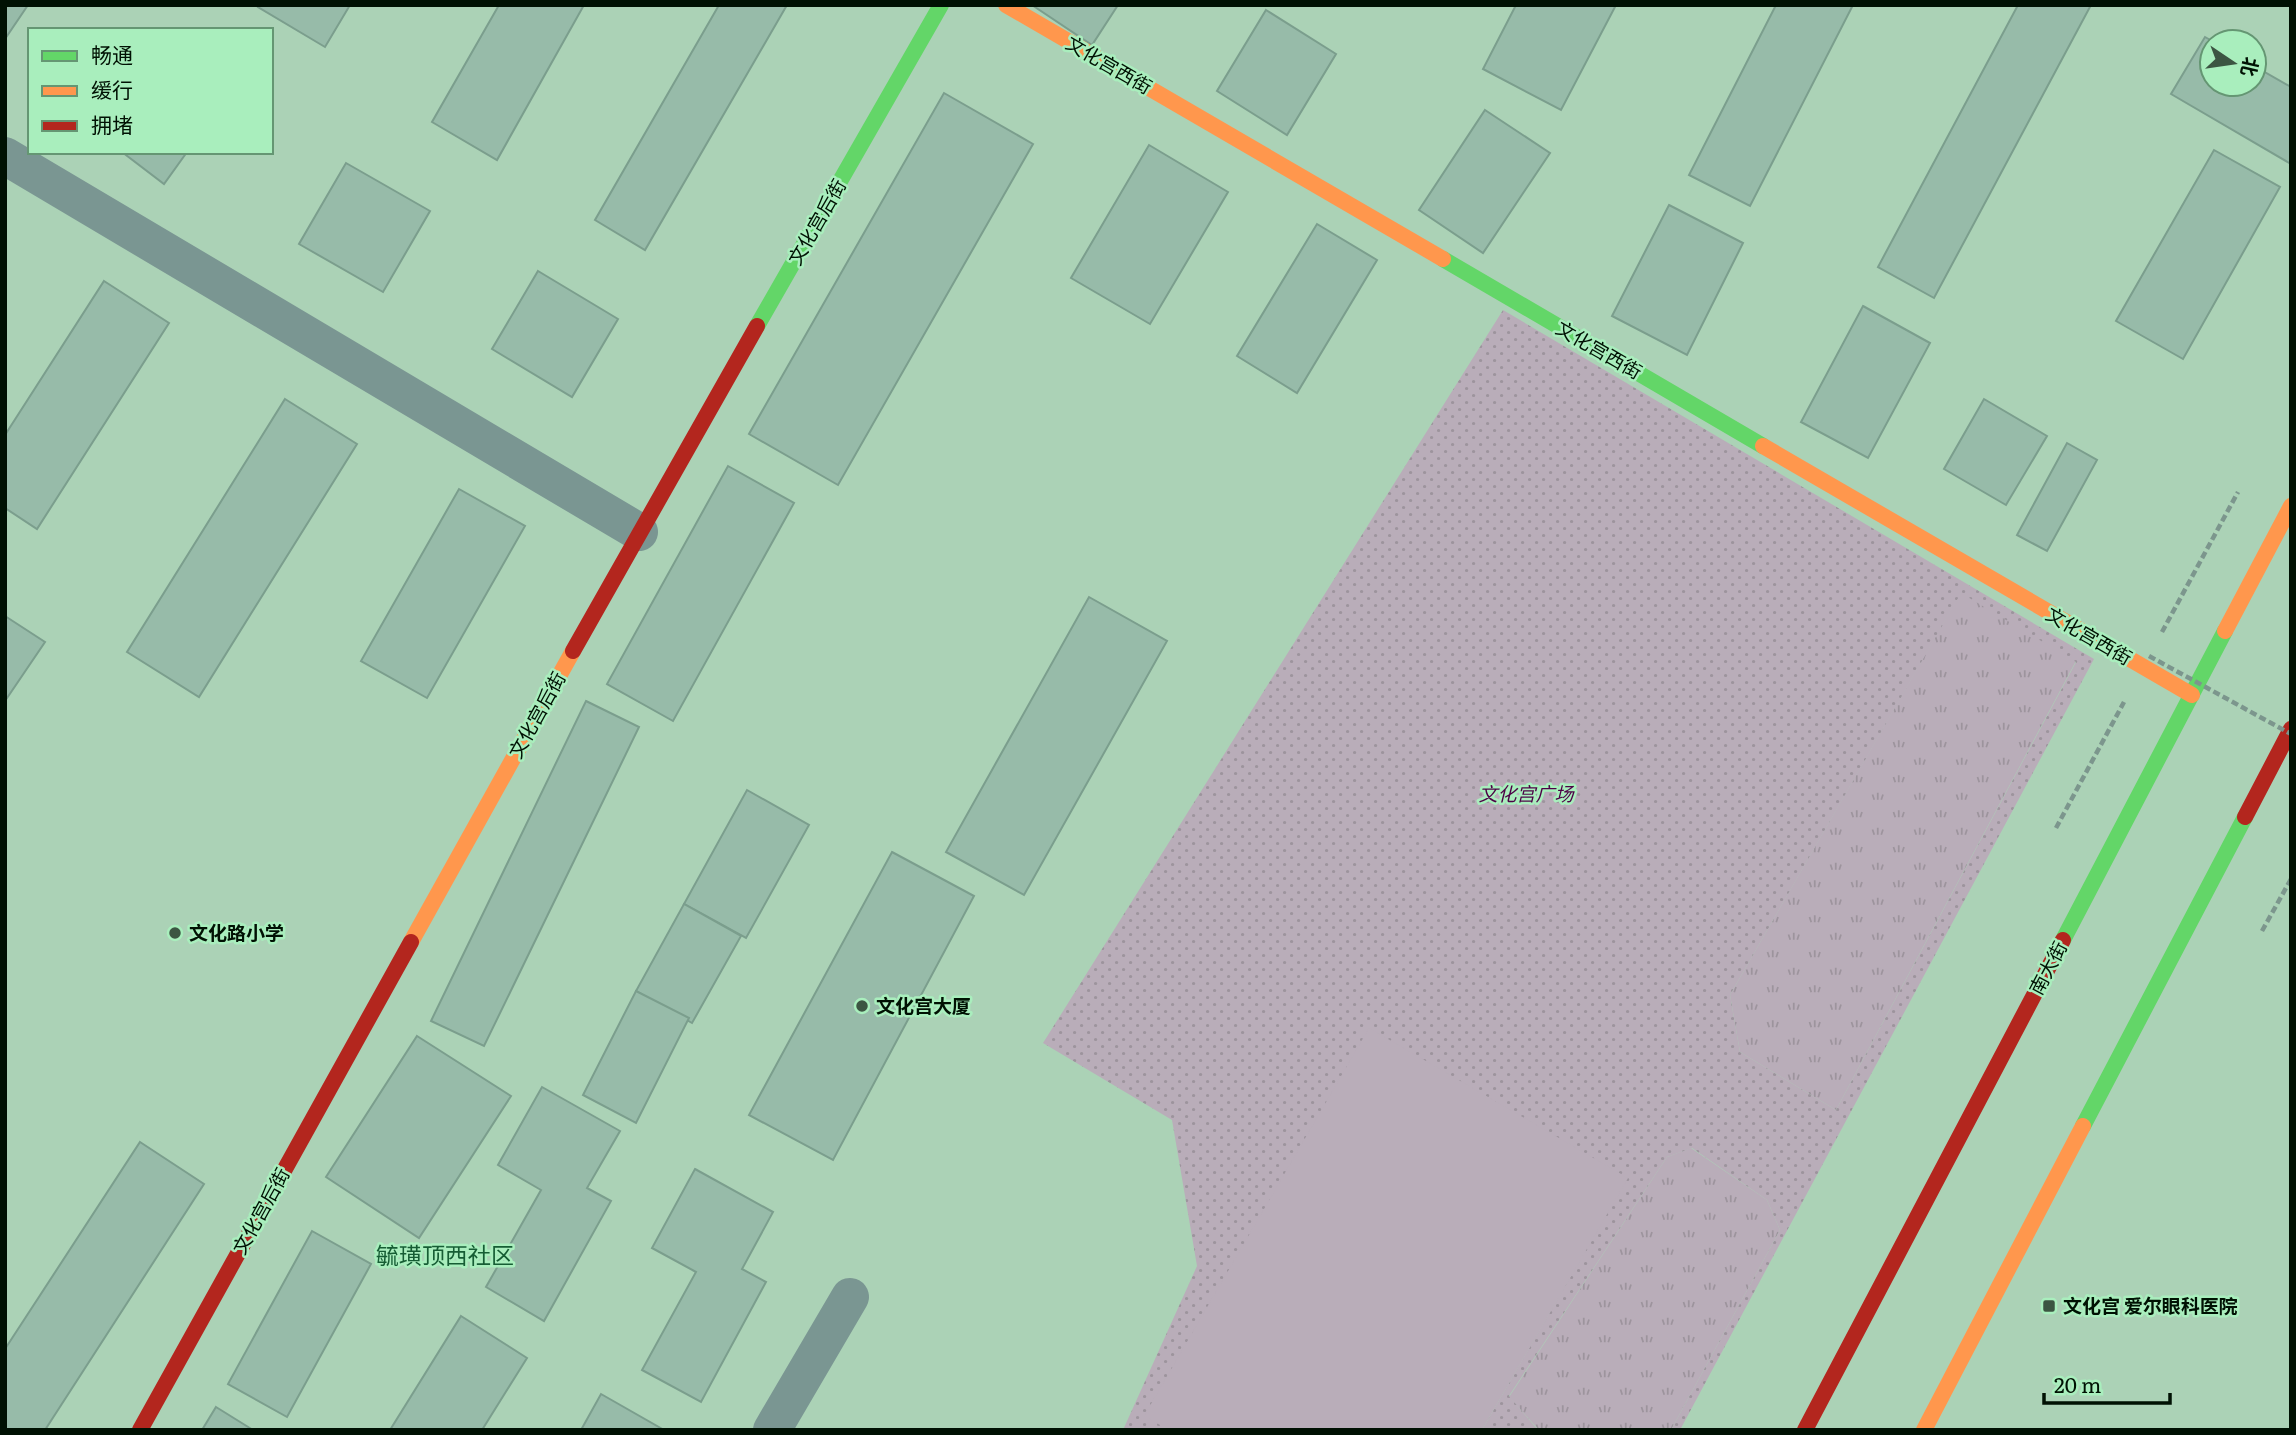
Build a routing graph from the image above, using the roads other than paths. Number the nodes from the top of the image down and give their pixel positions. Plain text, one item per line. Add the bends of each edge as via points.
1 (941, 5) edge
2 (1006, 5) edge
3 (5, 156) edge
4 (2291, 506) edge
5 (639, 532) junction
6 (2192, 695) junction
7 (2291, 731) edge
8 (850, 1297) dead end
9 (140, 1430) edge
10 (772, 1430) edge
11 (1805, 1430) edge
12 (1924, 1430) edge

1 - 5 street, 文化宫后街
2 - 6 street, 文化宫西街
3 - 5 street
4 - 6 street, 南大街
5 - 9 street, 文化宫后街
6 - 11 street, 南大街
7 - 12 street
8 - 10 street

